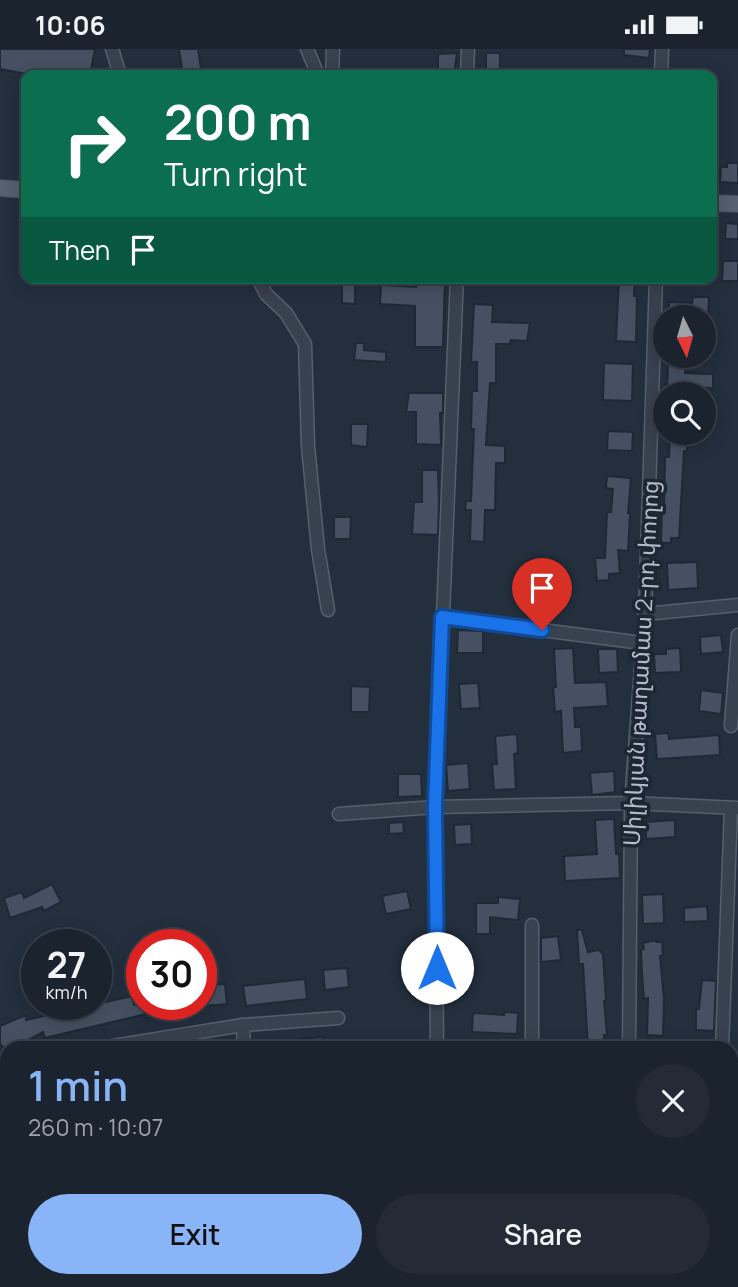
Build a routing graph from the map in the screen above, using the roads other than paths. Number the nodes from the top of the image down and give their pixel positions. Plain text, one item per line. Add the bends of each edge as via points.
1 (112, 49) edge
2 (307, 49) edge
3 (333, 49) edge
4 (468, 49) edge
5 (662, 49) edge
6 (118, 70) edge
7 (316, 70) edge
8 (332, 70) edge
9 (467, 70) edge
10 (661, 70) edge
11 (0, 188) edge
12 (21, 190) edge
13 (717, 203) edge
14 (738, 204) edge
15 (261, 284) edge
16 (457, 284) edge
17 (656, 284) edge
18 (738, 605) edge
19 (328, 610) dead end
20 (645, 614) junction
21 (442, 617) junction
22 (738, 635) edge
23 (642, 643) junction
24 (731, 726) dead end
25 (631, 803) junction
26 (435, 807) junction
27 (735, 808) edge
28 (339, 814) dead end
29 (532, 925) dead end
30 (338, 1018) dead end
31 (243, 1025) junction
32 (146, 1041) edge
33 (244, 1041) edge
34 (438, 1041) edge
35 (532, 1041) edge
36 (629, 1041) edge
37 (722, 1041) edge

1 - 6 street
2 - 7 street
3 - 8 street
4 - 9 street
5 - 10 street
11 - 12 main road
13 - 14 main road
15 - 19 street via 305,344 308,446
16 - 21 street
17 - 20 street, Սիլիկյան թաղամաս 2-րդ փողոց
18 - 20 street
20 - 23 street, Սիլիկյան թաղամաս 2-րդ փողոց
21 - 23 street
21 - 26 street
22 - 24 street
23 - 25 street, Սիլիկյան թաղամաս 2-րդ փողոց
25 - 26 street
25 - 27 street
25 - 36 street, Սիլիկյան թաղամաս 2-րդ փողոց
26 - 28 street
26 - 34 street
27 - 37 street
29 - 35 street
30 - 31 street
31 - 32 street
31 - 33 street

